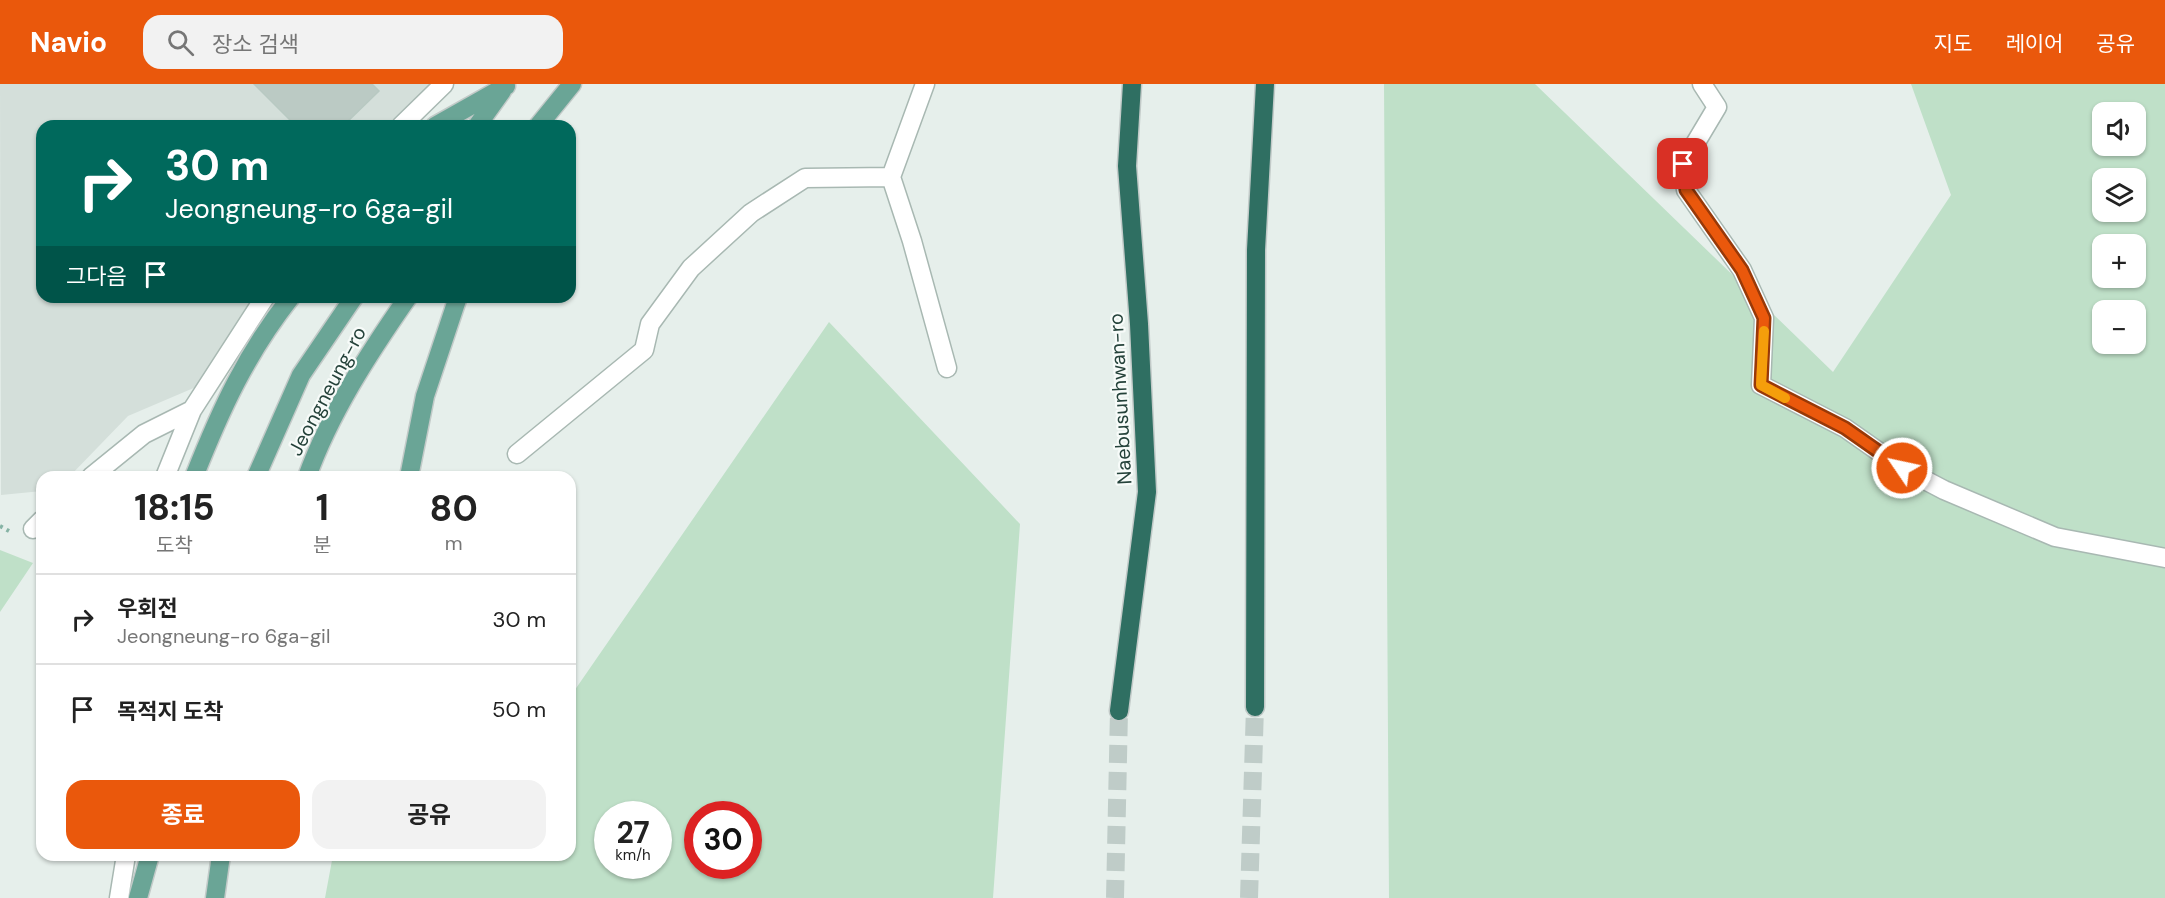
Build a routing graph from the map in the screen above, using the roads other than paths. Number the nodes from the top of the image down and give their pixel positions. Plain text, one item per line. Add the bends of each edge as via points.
1 (444, 84) edge
2 (572, 84) edge
3 (925, 84) edge
4 (1132, 84) edge
5 (1265, 84) edge
6 (1702, 84) edge
7 (507, 85) edge
8 (407, 120) edge
9 (446, 120) edge
10 (481, 120) edge
11 (543, 120) edge
12 (891, 177) junction
13 (261, 303) edge
14 (286, 303) edge
15 (350, 303) edge
16 (404, 303) edge
17 (456, 303) edge
18 (947, 368) dead end
19 (192, 410) junction
20 (517, 454) dead end
21 (98, 471) edge
22 (167, 471) edge
23 (196, 471) edge
24 (259, 471) edge
25 (309, 471) edge
26 (411, 471) edge
27 (2165, 558) edge
28 (1255, 707) tunnel mouth
29 (1119, 711) tunnel mouth
30 (125, 861) edge
31 (148, 861) edge
32 (220, 861) edge
33 (119, 898) edge
34 (138, 898) edge
35 (214, 898) edge

1 - 8 street
2 - 11 main road
3 - 12 street
4 - 29 highway, Naebusunhwan-ro via 1126,166 1147,492
5 - 28 highway via 1256,250
6 - 27 street via 1717,107 1683,164 1686,190 1742,270 1764,318 1761,385 1845,428 1902,468 2014,520 2055,537
7 - 9 main road
7 - 10 main road
12 - 18 street
12 - 20 street via 805,178 751,213 692,268 650,324 644,350
13 - 19 street
14 - 23 main road via 262,334 224,403
15 - 24 main road, Jeongneung-ro via 301,375
16 - 25 main road, Jeongneung-ro via 369,356 317,448
17 - 26 main road via 425,396
19 - 21 street via 144,434
19 - 22 street
30 - 33 street
31 - 34 main road
32 - 35 main road

